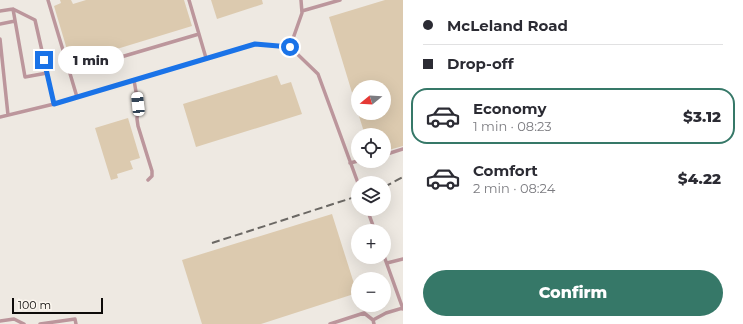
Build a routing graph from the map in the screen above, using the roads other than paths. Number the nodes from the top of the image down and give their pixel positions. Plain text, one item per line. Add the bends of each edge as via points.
1 (48, 0) edge
2 (189, 0) edge
3 (301, 0) edge
4 (340, 0) edge
5 (12, 9) junction
6 (0, 11) edge
7 (302, 11) junction
8 (15, 22) junction
9 (0, 24) edge
10 (199, 34) junction
11 (0, 39) edge
12 (290, 47) junction
13 (206, 58) junction
14 (70, 72) junction
15 (47, 73) junction
16 (134, 80) junction
17 (77, 97) junction
18 (54, 104) junction
19 (8, 115) junction
20 (0, 117) edge
21 (403, 149) edge
22 (391, 153) edge
23 (350, 163) joint
24 (355, 176) edge
25 (148, 180) dead end
26 (403, 259) edge
27 (391, 262) edge
28 (387, 264) edge
29 (403, 308) edge
30 (0, 321) edge
31 (373, 322) edge
32 (24, 324) edge
33 (40, 324) edge
34 (76, 324) edge
35 (330, 324) edge

1 - 14 lane
2 - 10 lane
3 - 7 lane
4 - 7 lane
5 - 6 lane
5 - 8 lane
5 - 15 lane via 35,20
7 - 12 lane
8 - 9 lane
8 - 15 lane via 26,77
10 - 13 lane
10 - 14 lane
11 - 19 lane
12 - 13 lane via 255,44
12 - 23 lane via 318,74
13 - 16 lane
14 - 17 lane
15 - 18 lane
16 - 17 lane
16 - 25 lane via 138,126 152,171 152,176
17 - 18 lane
18 - 19 lane
19 - 20 lane
21 - 22 lane
23 - 24 lane
26 - 27 lane
28 - 29 lane
29 - 31 lane via 386,313
30 - 32 lane via 14,319
31 - 35 lane via 364,313
33 - 34 lane via 75,320

